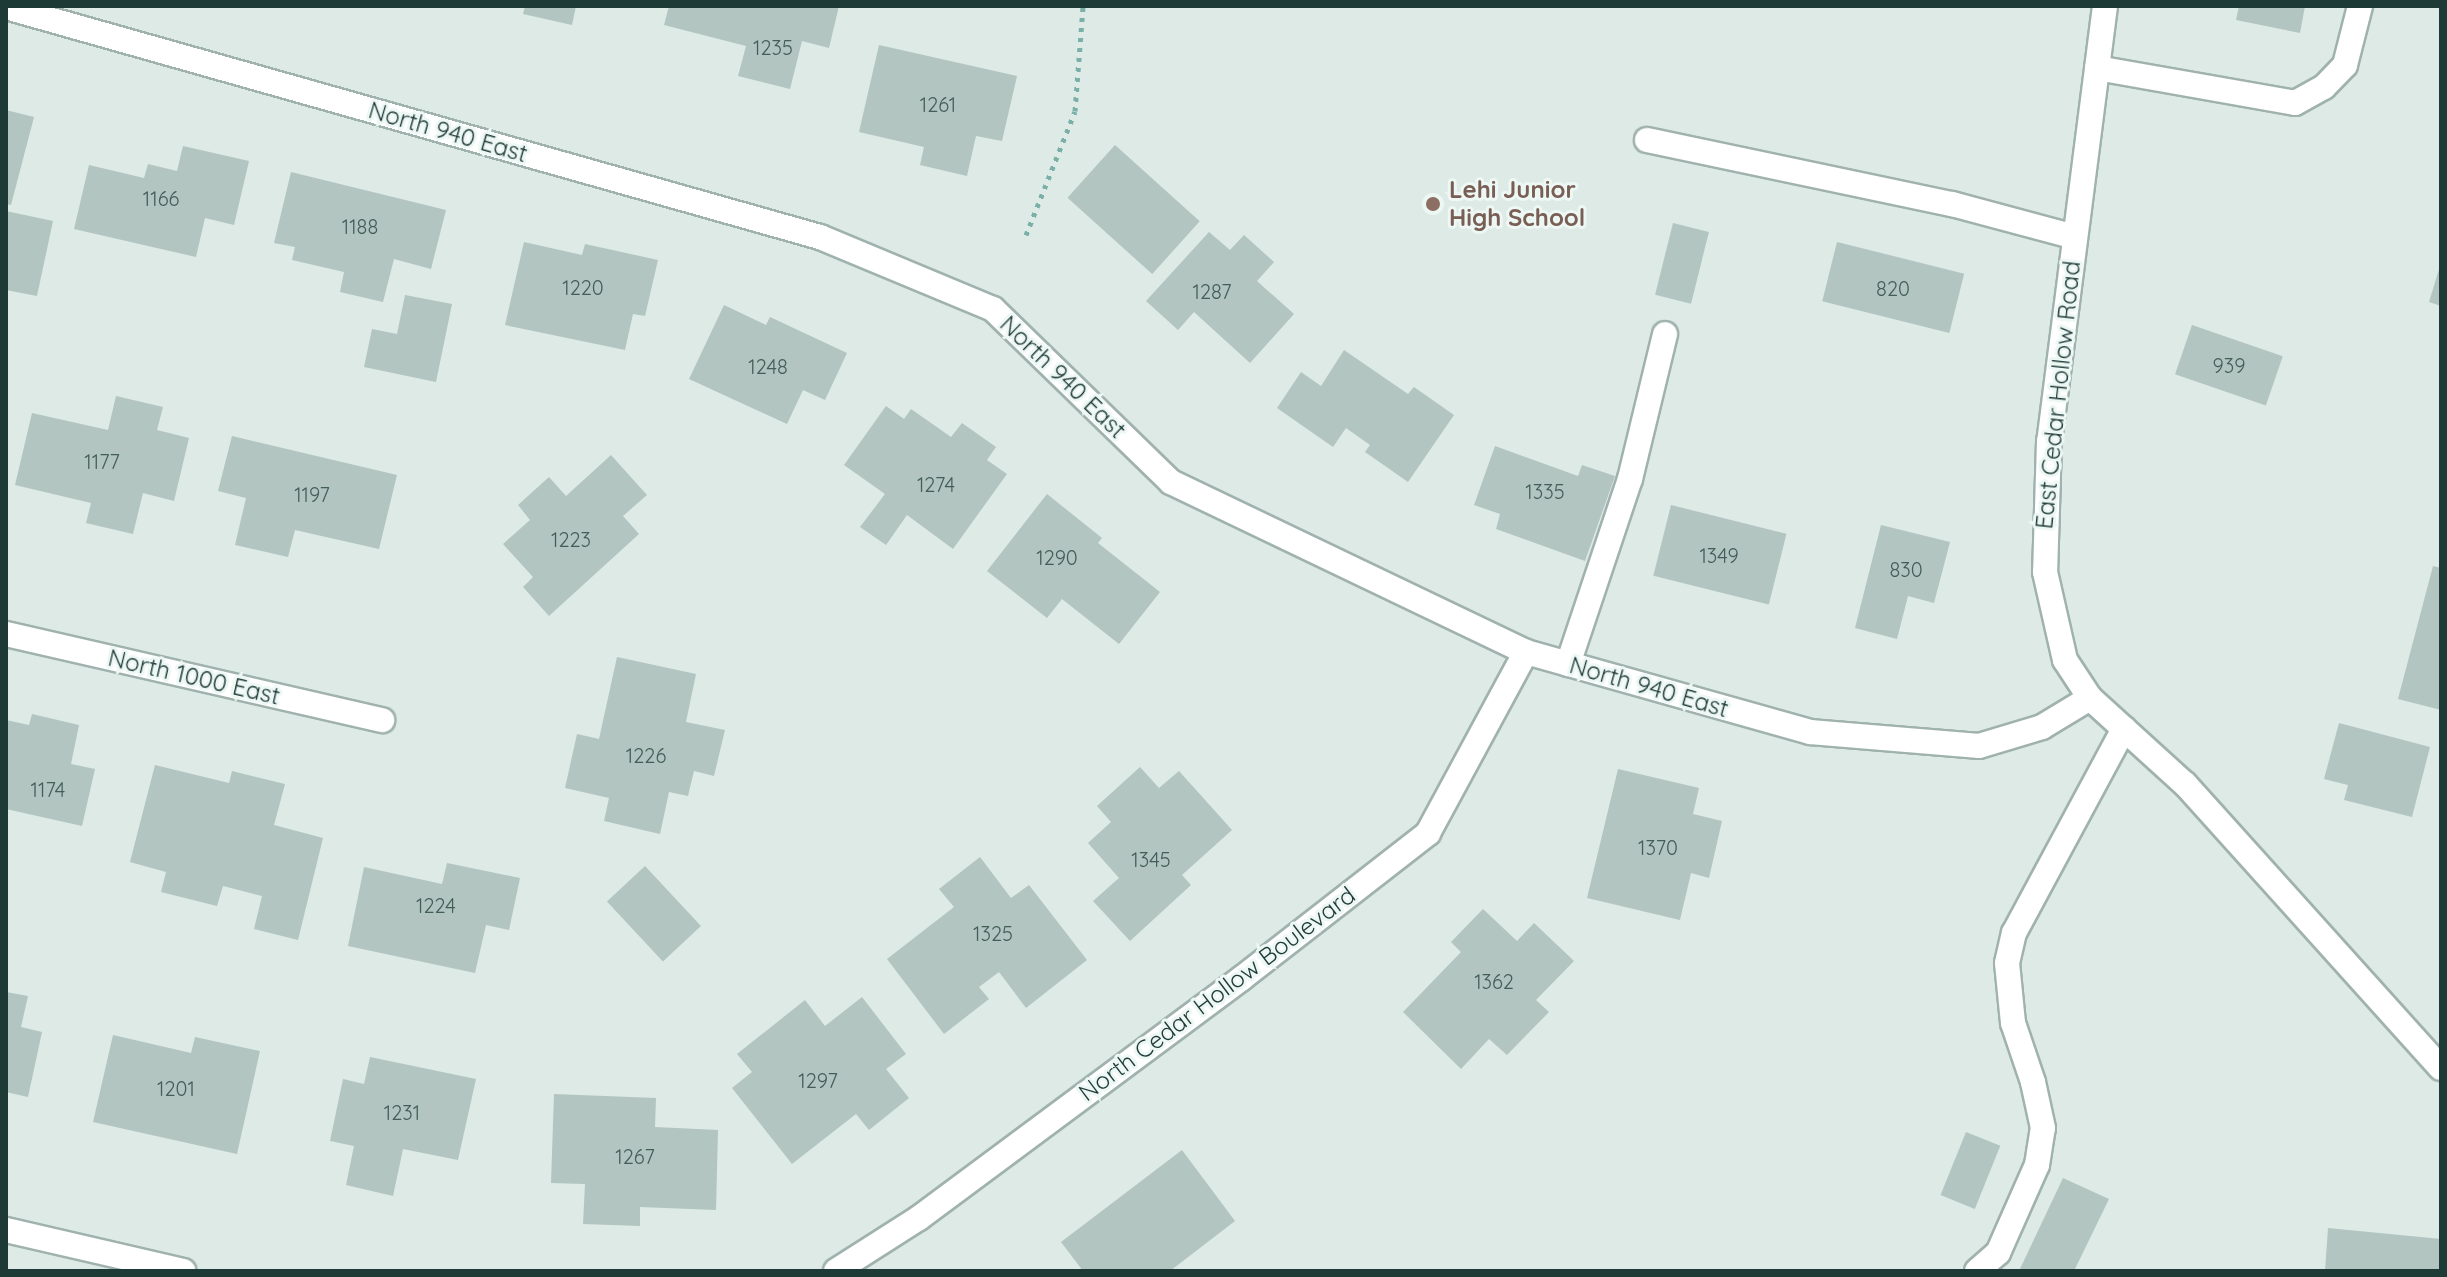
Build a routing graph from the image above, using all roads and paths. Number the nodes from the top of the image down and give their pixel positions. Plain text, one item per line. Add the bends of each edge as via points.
1 (1083, 6) edge
2 (2105, 6) edge
3 (2360, 6) edge
4 (6, 7) edge
5 (2097, 68) junction
6 (1647, 140) dead end
7 (1026, 235) dead end
8 (2075, 237) junction
9 (1665, 334) dead end
10 (6, 634) edge
11 (1526, 652) junction
12 (1568, 664) junction
13 (2090, 698) junction
14 (382, 720) dead end
15 (2124, 729) junction
16 (2441, 1068) edge
17 (6, 1230) edge
18 (183, 1271) edge
19 (836, 1271) edge
20 (1977, 1271) edge

1 - 7 path via 1075,111
2 - 5 street, East Cedar Hollow Road
3 - 5 street via 2345,65 2324,87 2295,103
4 - 11 street, North 940 East via 820,237 993,309 1171,482
5 - 8 street, East Cedar Hollow Road
6 - 8 street via 1952,204
8 - 13 street, East Cedar Hollow Road via 2049,441 2044,537 2051,609 2065,660
9 - 12 street via 1630,479
10 - 14 street, North 1000 East
11 - 12 street, North 940 East
11 - 19 street, North Cedar Hollow Boulevard via 1428,833 919,1218
12 - 13 street, North 940 East via 1810,732 1979,746 2042,727
13 - 15 street, East Cedar Hollow Road
15 - 16 street, East Cedar Hollow Road via 2185,784
15 - 20 street via 2014,933 2007,963 2013,1023 2043,1128 2037,1165 1998,1253
17 - 18 street

